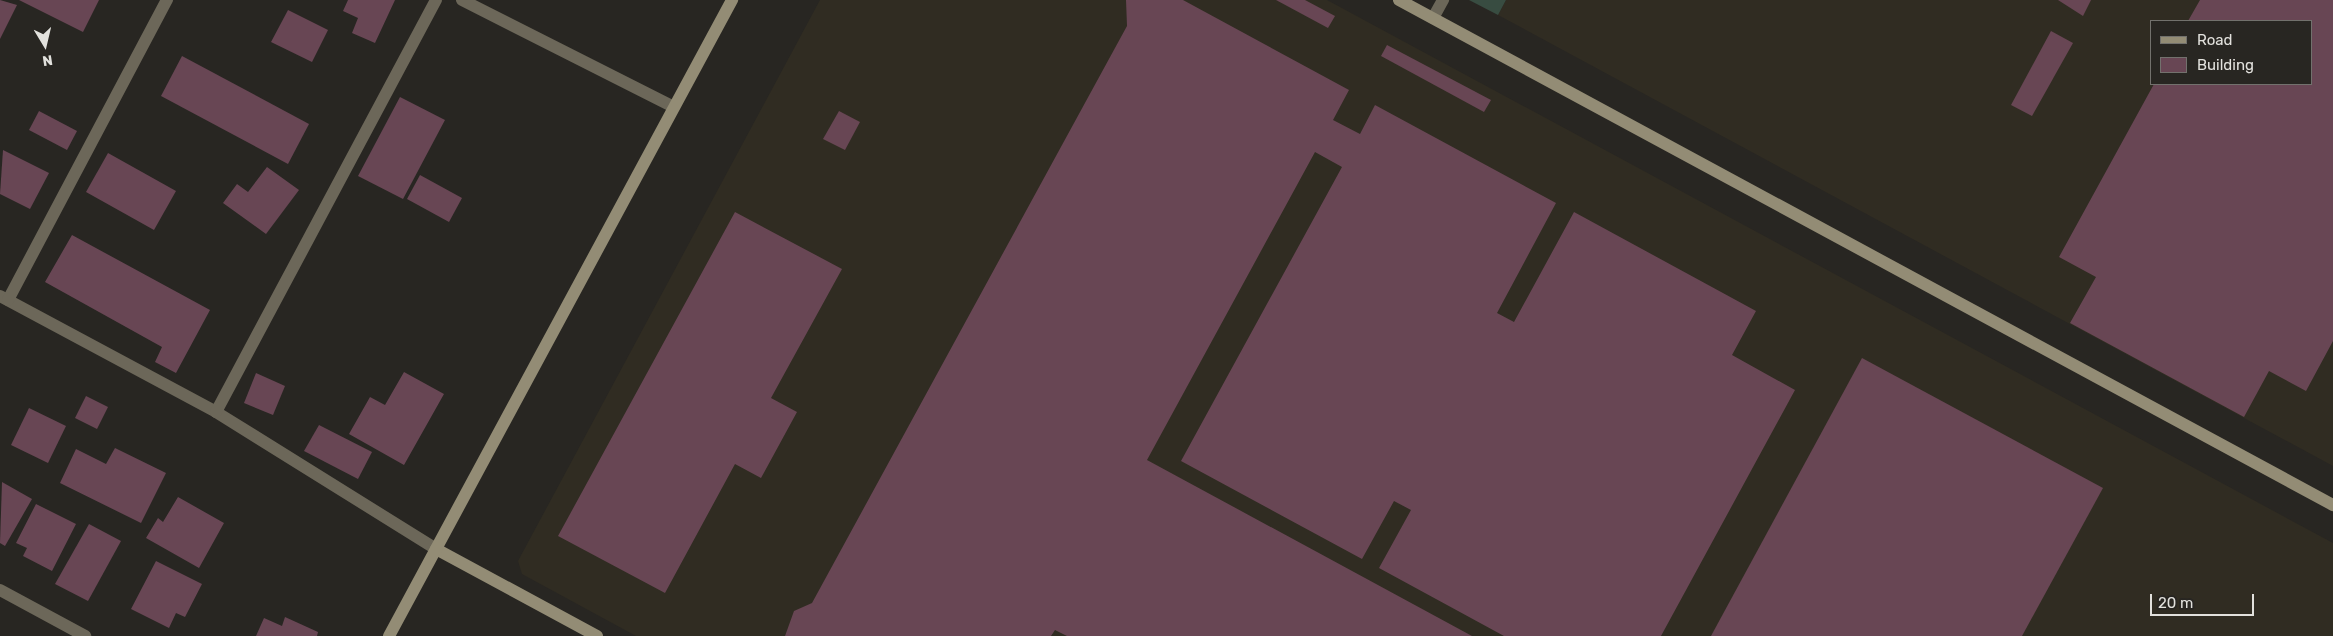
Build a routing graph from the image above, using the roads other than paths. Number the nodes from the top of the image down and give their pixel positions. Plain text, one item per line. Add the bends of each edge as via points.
1 (167, 0) edge
2 (436, 0) edge
3 (462, 0) edge
4 (732, 0) edge
5 (1399, 0) edge
6 (1443, 0) edge
7 (1433, 18) junction
8 (674, 107) junction
9 (4, 298) edge
10 (216, 412) junction
11 (2333, 505) edge
12 (436, 549) junction
13 (0, 590) edge
14 (65, 631) edge
15 (85, 636) edge
16 (389, 636) edge
17 (597, 636) edge

1 - 9 street
2 - 10 street
3 - 8 street
4 - 8 street
5 - 7 street
6 - 7 street
7 - 11 street
8 - 12 street
9 - 10 street
10 - 12 street
12 - 16 street
12 - 17 street
13 - 14 street
14 - 15 street

